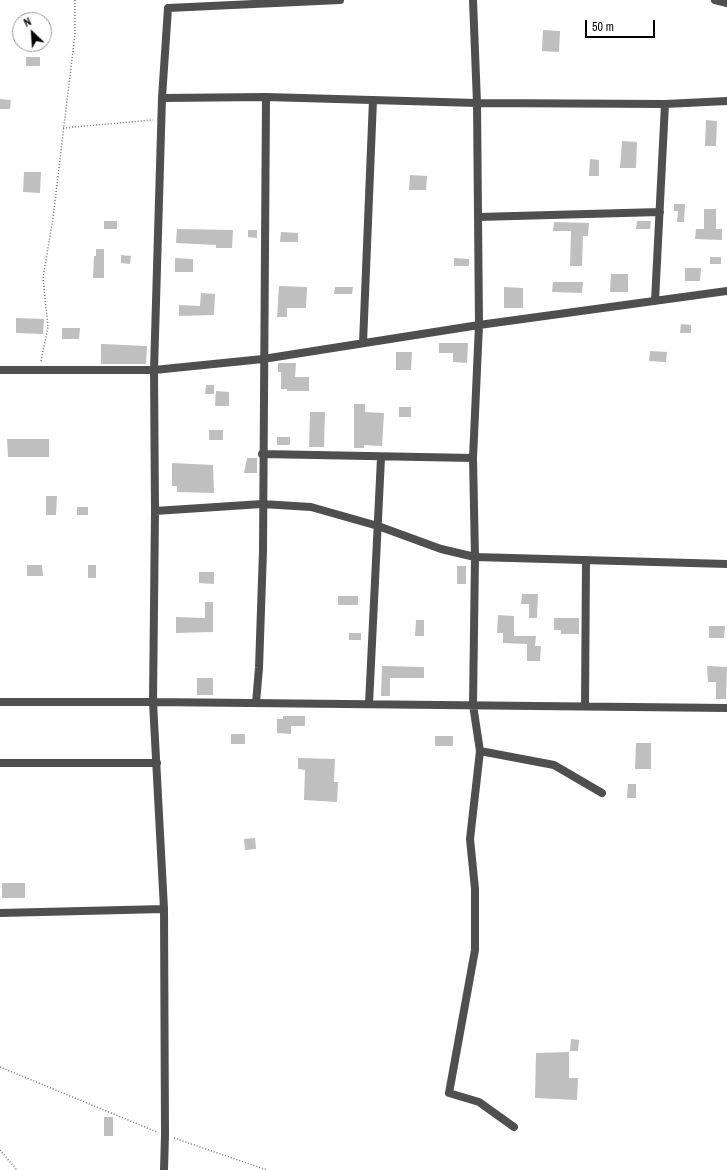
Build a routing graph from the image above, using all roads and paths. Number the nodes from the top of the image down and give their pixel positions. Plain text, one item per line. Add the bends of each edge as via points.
1 (75, 0) edge
2 (340, 0) edge
3 (473, 0) edge
4 (715, 0) edge
5 (727, 3) edge
6 (266, 97) junction
7 (162, 98) junction
8 (373, 100) junction
9 (727, 101) edge
10 (477, 103) junction
11 (665, 104) junction
12 (161, 119) junction
13 (63, 128) junction
14 (660, 212) junction
15 (478, 218) junction
16 (727, 291) edge
17 (655, 301) junction
18 (479, 325) junction
19 (363, 343) junction
20 (263, 359) junction
21 (0, 370) edge
22 (39, 370) junction
23 (154, 370) junction
24 (262, 454) junction
25 (381, 458) junction
26 (473, 458) junction
27 (262, 504) junction
28 (155, 511) junction
29 (378, 526) junction
30 (475, 557) junction
31 (586, 560) junction
32 (727, 564) edge
33 (0, 702) edge
34 (153, 702) junction
35 (256, 703) junction
36 (369, 704) junction
37 (473, 705) junction
38 (585, 706) junction
39 (727, 708) edge
40 (480, 751) junction
41 (0, 763) edge
42 (157, 763) junction
43 (602, 793) dead end
44 (164, 909) junction
45 (0, 913) edge
46 (0, 1067) edge
47 (514, 1127) dead end
48 (165, 1135) junction
49 (0, 1150) edge
50 (17, 1170) edge
51 (164, 1170) edge
52 (267, 1170) edge

1 - 13 path via 75,34
2 - 7 street via 168,8
3 - 10 street
4 - 5 street
6 - 7 street
6 - 8 street
6 - 20 street
7 - 12 street
8 - 10 street
8 - 19 street
9 - 11 street
10 - 11 street
10 - 15 street
11 - 14 street
12 - 13 path
12 - 23 street
13 - 22 path via 43,278 48,327
14 - 15 street
14 - 17 street
15 - 18 street
16 - 17 street
17 - 18 street
18 - 19 street
18 - 26 street
19 - 20 street
20 - 23 street
20 - 24 street
21 - 22 street
22 - 23 street
23 - 28 street
24 - 25 street
24 - 27 street
25 - 26 street
25 - 29 street
26 - 30 street
27 - 28 street
27 - 29 street via 311,507
27 - 35 street
28 - 34 street
29 - 30 street via 441,549
29 - 36 street
30 - 31 street
30 - 37 street
31 - 32 street
31 - 38 street
33 - 34 street
34 - 35 street
34 - 42 street
35 - 36 street
36 - 37 street
37 - 38 street
37 - 40 street
38 - 39 street
40 - 43 street via 554,765
40 - 47 street via 470,839 475,889 475,950 449,1093 479,1102
41 - 42 street
42 - 44 street
44 - 45 street
44 - 48 street
46 - 48 path
48 - 51 street
48 - 52 path
49 - 50 path

